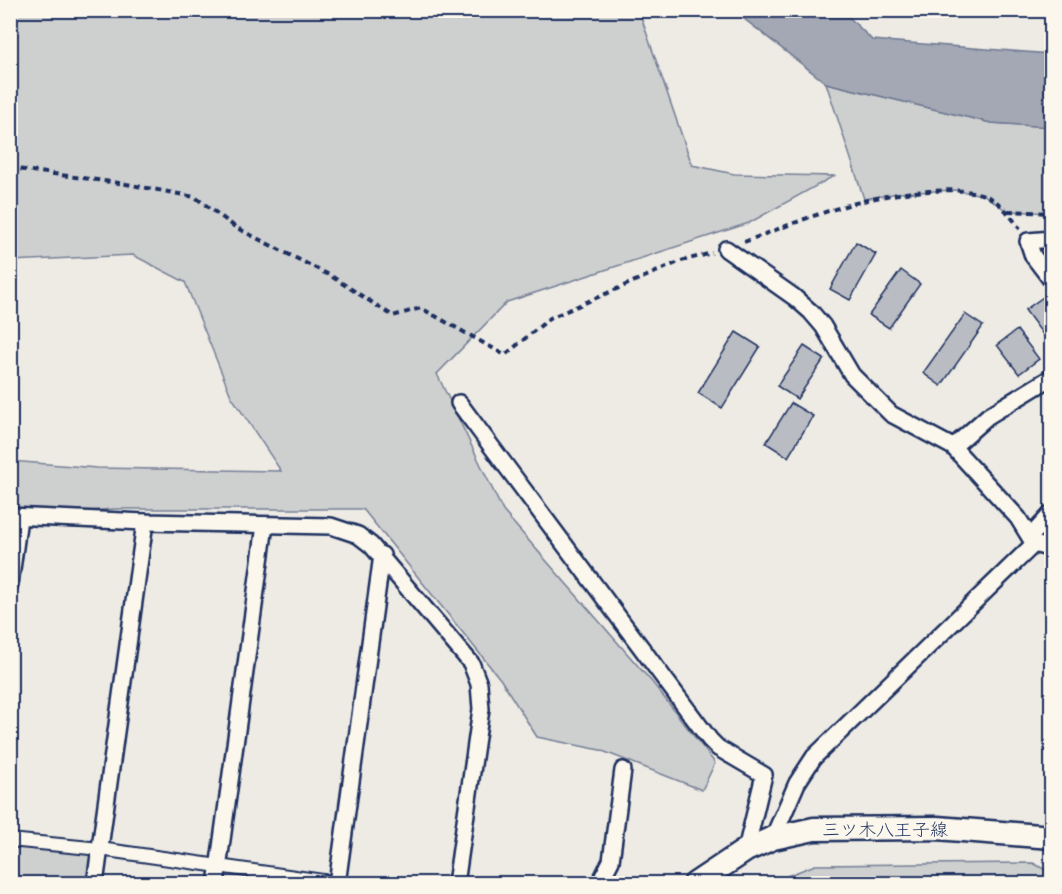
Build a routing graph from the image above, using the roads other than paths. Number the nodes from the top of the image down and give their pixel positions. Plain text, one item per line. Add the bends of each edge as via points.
1 (1052, 239) edge
2 (726, 249) road end
3 (1052, 281) edge
4 (1052, 377) edge
5 (459, 403) dead end
6 (953, 447) junction
7 (1052, 513) edge
8 (15, 517) edge
9 (145, 522) junction
10 (265, 525) junction
11 (1032, 541) junction
12 (1052, 549) edge
13 (382, 555) junction
14 (10, 584) edge
15 (623, 770) dead end
16 (1052, 837) edge
17 (773, 838) junction
18 (10, 840) edge
19 (100, 849) junction
20 (746, 850) junction
21 (219, 866) junction
22 (338, 883) edge
23 (96, 884) edge
24 (216, 884) edge
25 (456, 884) edge
26 (599, 884) edge
27 (695, 884) edge

1 - 3 street via 1028,241 1033,256
2 - 6 street via 811,312 852,375 891,414
4 - 6 street via 988,416
5 - 20 street via 710,740 764,775
6 - 11 street via 1018,518
7 - 11 street
8 - 9 street
8 - 14 street
9 - 10 street
9 - 19 street
10 - 13 street via 331,526 358,535
10 - 21 street
11 - 12 street
11 - 17 street via 814,757 797,783
13 - 22 street
13 - 25 street via 464,653 479,684 480,722
15 - 26 street via 611,861
16 - 17 main road, 三ツ木八王子線 via 937,828 832,828
17 - 20 main road, 三ツ木八王子線
18 - 19 street
19 - 21 street
19 - 23 street
20 - 27 main road, 三ツ木八王子線
21 - 22 street
21 - 24 street

